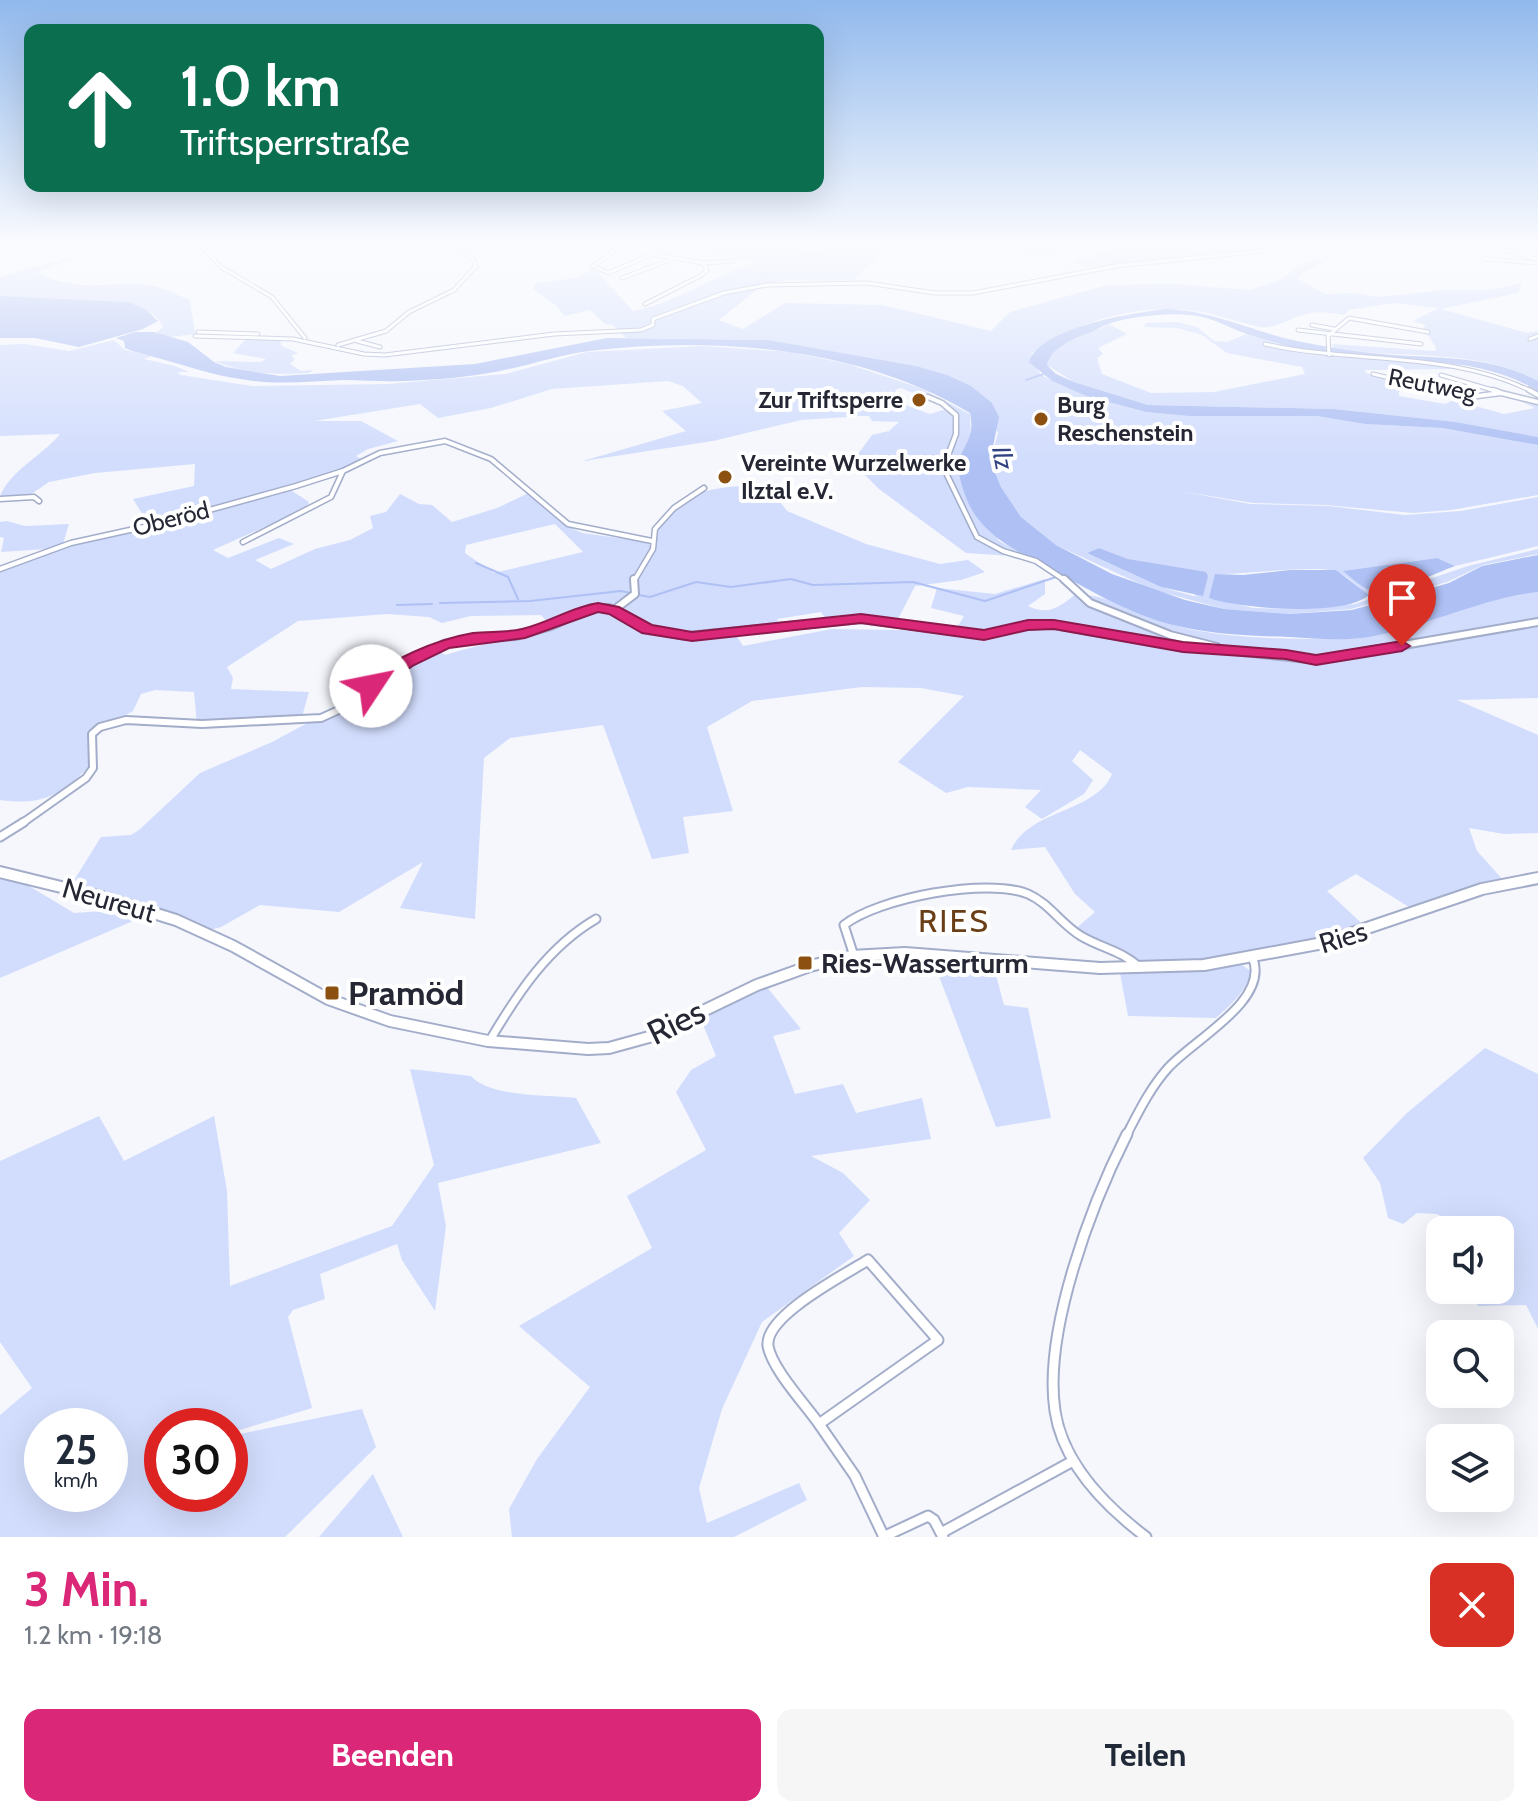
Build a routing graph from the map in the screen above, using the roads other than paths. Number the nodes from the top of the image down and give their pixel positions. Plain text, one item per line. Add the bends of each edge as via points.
1 (289, 316) edge
2 (404, 316) edge
3 (661, 316) edge
4 (1312, 325) dead end
5 (1334, 329) junction
6 (1298, 330) dead end
7 (1428, 332) dead end
8 (302, 336) junction
9 (1328, 336) junction
10 (1538, 336) edge
11 (1530, 339) dead end
12 (307, 340) junction
13 (357, 341) junction
14 (1265, 344) dead end
15 (1421, 344) dead end
16 (334, 346) junction
17 (380, 347) dead end
18 (1329, 355) junction
19 (1373, 374) dead end
20 (1441, 375) dead end
21 (1501, 393) junction
22 (1538, 395) edge
23 (928, 397) dead end
24 (1538, 402) edge
25 (343, 471) junction
26 (704, 488) dead end
27 (0, 499) edge
28 (39, 501) dead end
29 (652, 541) junction
30 (243, 542) dead end
31 (0, 569) edge
32 (614, 610) junction
33 (1538, 622) edge
34 (1237, 651) junction
35 (0, 837) edge
36 (0, 872) edge
37 (1538, 878) edge
38 (596, 919) dead end
39 (215, 937) joint
40 (854, 956) junction
41 (1253, 959) junction
42 (1141, 968) junction
43 (490, 1040) junction
44 (819, 1424) junction
45 (1073, 1461) junction
46 (942, 1535) edge
47 (884, 1537) edge
48 (1146, 1537) edge

1 - 8 street
2 - 13 street via 386,331
3 - 16 street via 641,330 554,334 369,356
4 - 5 street
5 - 7 street via 1349,318
5 - 9 street
6 - 9 street
8 - 12 street
8 - 12 street via 196,334
9 - 15 street
9 - 18 street
10 - 11 street
12 - 16 street
13 - 16 street
13 - 17 street
14 - 18 street
18 - 22 street via 1463,366
19 - 21 street, Reutweg via 1470,397
20 - 21 street
21 - 24 street, Reutweg
23 - 34 street via 956,415 947,475 977,537 1036,561 1090,603 1170,635
25 - 29 street, Oberöd via 380,453 449,442 491,459 568,524
25 - 30 street, Oberöd via 331,497
25 - 31 street, Oberöd via 71,543
26 - 29 street via 674,508 655,529
27 - 28 street
29 - 32 street via 651,554 634,577 635,594
32 - 34 street via 648,629 692,636 861,619 984,635 1054,625
32 - 35 street via 591,608 525,634 454,642 423,654 321,718 202,724 126,720 100,727 89,747 91,773
33 - 34 street via 1316,660
36 - 39 street, Neureut via 105,898
37 - 41 street, Ries via 1489,885 1322,945
38 - 43 street via 564,941
39 - 43 street, Ries via 342,1005 401,1026
40 - 42 street, Ries via 910,952
40 - 42 street via 844,925 861,911 940,891 1018,891 1032,896 1079,935
40 - 43 street, Ries via 744,989 623,1046 588,1049
41 - 42 street, Ries
41 - 45 street via 1258,972 1253,990 1155,1085 1121,1144 1095,1208 1052,1374 1057,1418
44 - 44 street via 938,1340 868,1260 782,1316 770,1331 774,1362
44 - 47 street via 855,1476
45 - 46 street
45 - 48 street via 1108,1507
46 - 47 street via 928,1516

